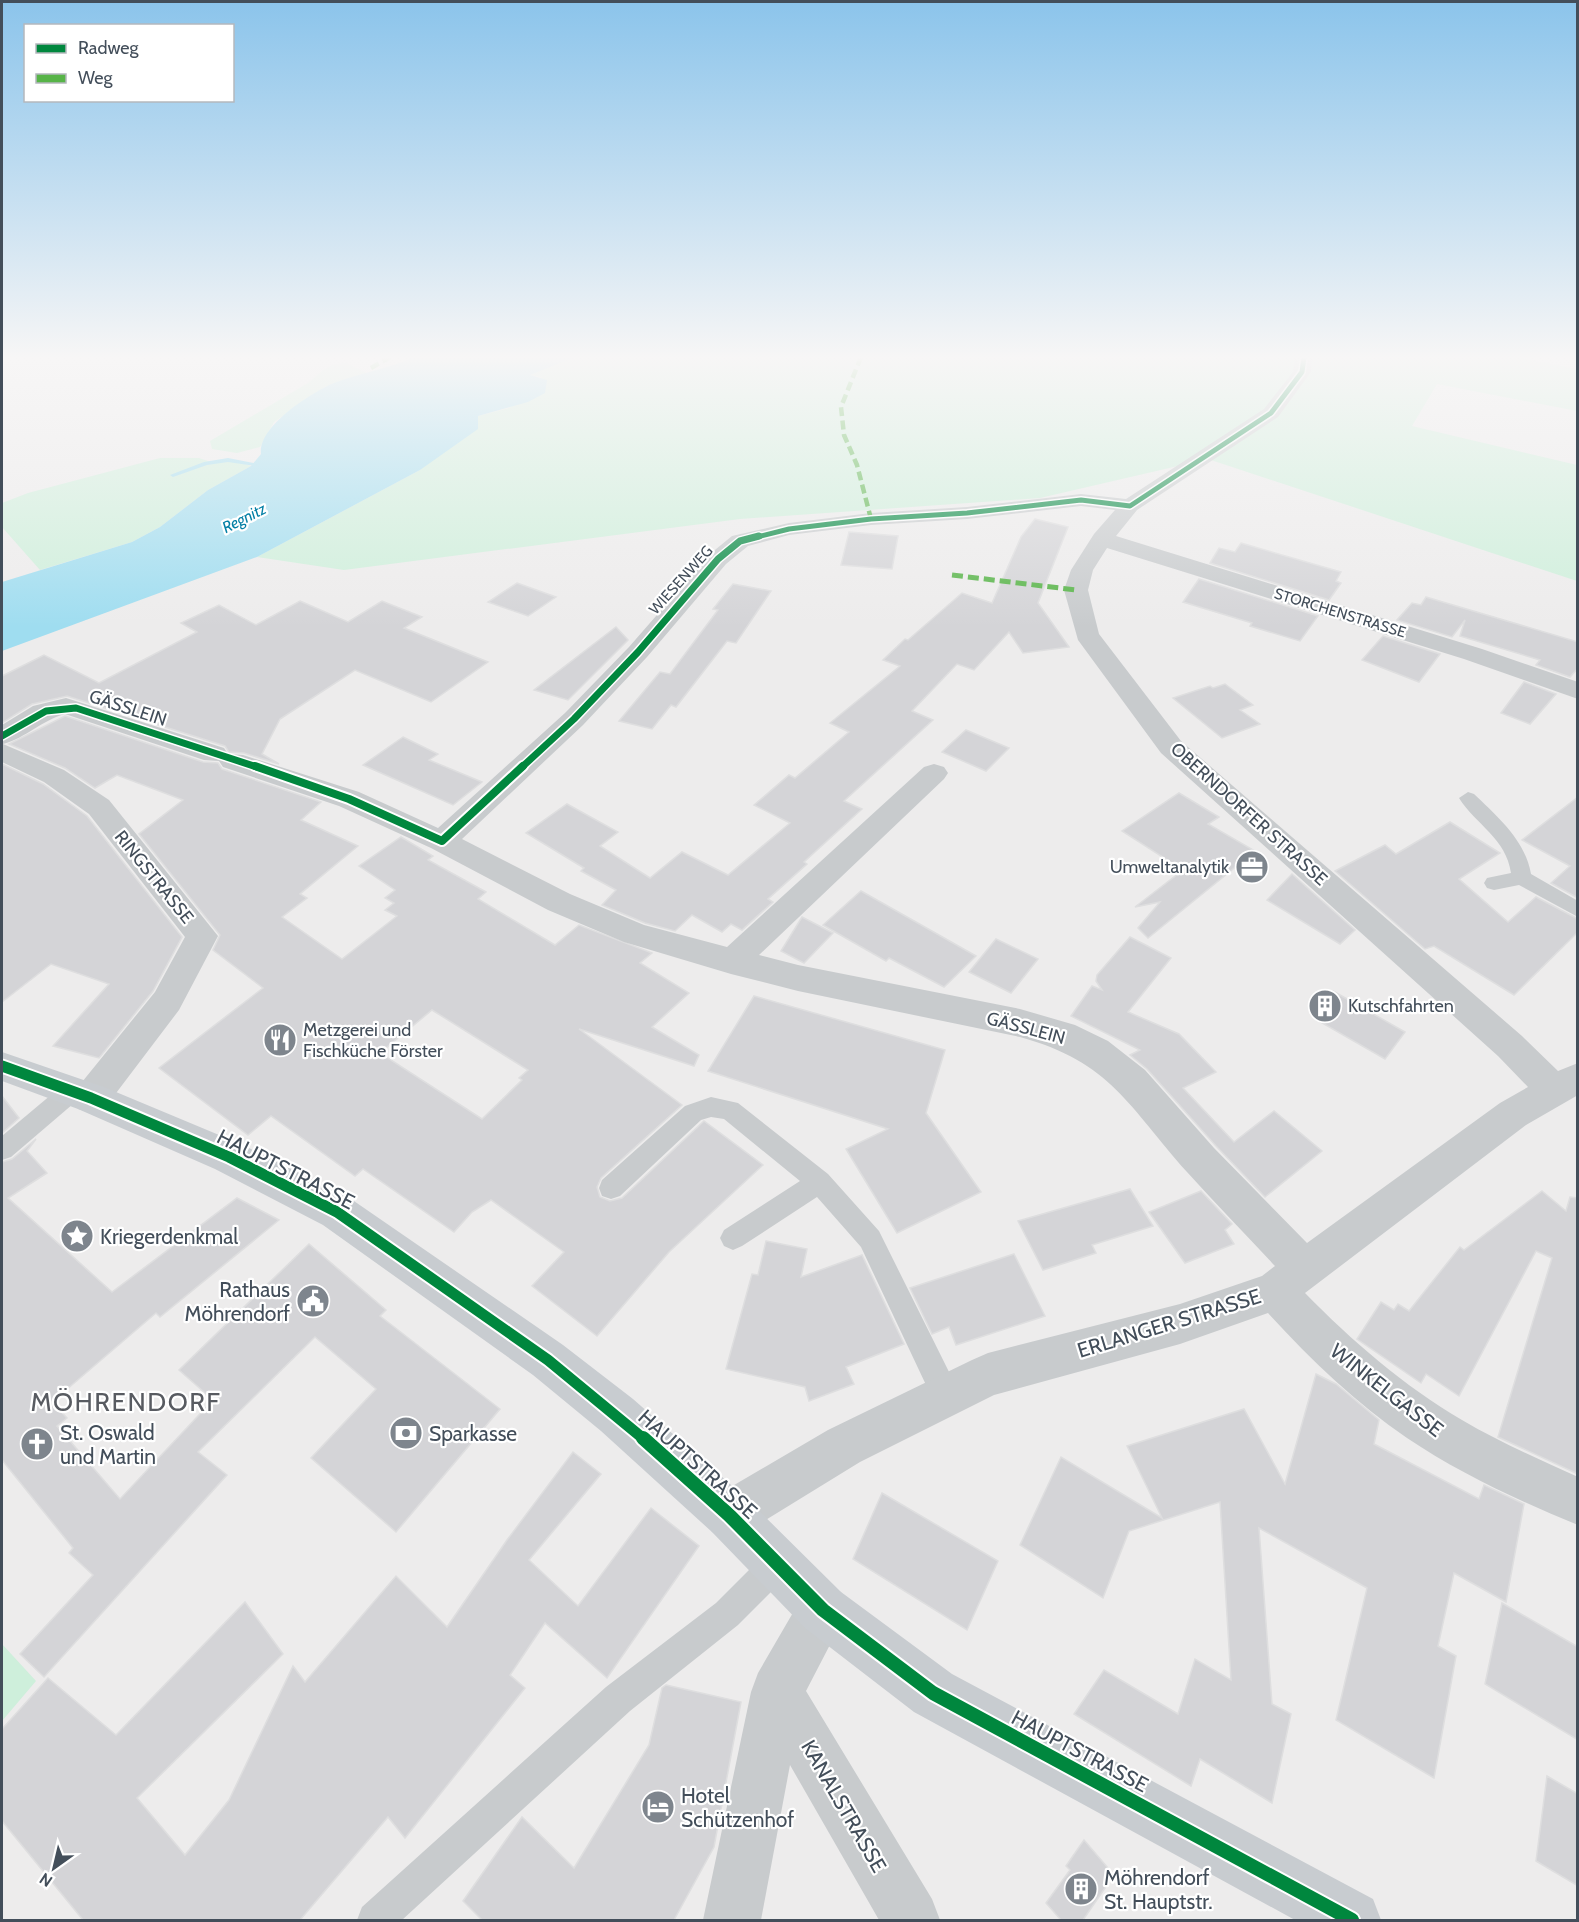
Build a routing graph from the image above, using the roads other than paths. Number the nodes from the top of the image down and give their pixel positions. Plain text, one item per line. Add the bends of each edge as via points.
1 (1220, 447) edge
2 (1130, 506) junction
3 (1102, 539) junction
4 (1578, 691) edge
5 (2, 736) edge
6 (2, 752) edge
7 (934, 772) dead end
8 (1468, 798) dead end
9 (442, 841) junction
10 (1522, 878) junction
11 (1494, 883) dead end
12 (1578, 910) edge
13 (731, 962) junction
14 (2, 1066) edge
15 (1565, 1083) edge
16 (82, 1095) junction
17 (2, 1150) edge
18 (819, 1182) junction
19 (612, 1188) dead end
20 (733, 1238) dead end
21 (1289, 1279) junction
22 (945, 1394) junction
23 (1578, 1502) edge
24 (729, 1515) junction
25 (777, 1564) junction
26 (823, 1610) junction
27 (777, 1692) junction
28 (375, 1920) edge
29 (732, 1920) edge
30 (911, 1920) edge
31 (1352, 1920) edge

1 - 2 street, OBERNDORFER STRASSE
2 - 3 street, OBERNDORFER STRASSE
2 - 9 street, WIESENWEG via 1081,500 871,519 789,529 740,540 718,559 574,719
3 - 4 street, STORCHENSTRASSE via 1473,654
3 - 15 street, OBERNDORFER STRASSE via 1082,570 1076,590 1087,635 1171,747 1510,1046
5 - 9 street, GÄSSLEIN via 42,712 66,706 350,799
6 - 16 street, RINGSTRASSE via 54,776 99,807 202,936 189,968 152,1024
7 - 13 street
8 - 10 lane via 1508,839 1521,862
9 - 13 street, GÄSSLEIN via 559,902 626,930
10 - 11 lane
10 - 12 lane
13 - 21 street, GÄSSLEIN via 1020,1023 1063,1035 1095,1051 1131,1080 1200,1160
14 - 16 street, HAUPTSTRASSE
15 - 21 street, ERLANGER STRASSE via 1512,1113
16 - 17 lane
16 - 24 street, HAUPTSTRASSE via 229,1157 337,1212 548,1360 617,1415
18 - 19 lane via 730,1110 711,1107 693,1113
18 - 20 lane
18 - 22 lane via 870,1239
21 - 22 street, ERLANGER STRASSE via 1180,1324 988,1376
21 - 23 street, WINKELGASSE via 1311,1330 1410,1413 1447,1437
22 - 24 street, ERLANGER STRASSE via 844,1446
24 - 25 street, HAUPTSTRASSE
25 - 26 street, HAUPTSTRASSE
25 - 28 lane via 727,1614 618,1699
26 - 27 street
26 - 31 street, HAUPTSTRASSE via 933,1693
27 - 29 street
27 - 30 street, KANALSTRASSE

